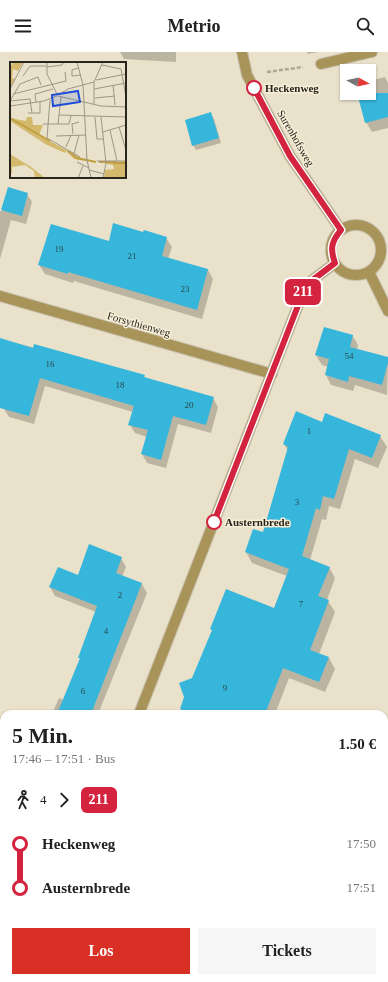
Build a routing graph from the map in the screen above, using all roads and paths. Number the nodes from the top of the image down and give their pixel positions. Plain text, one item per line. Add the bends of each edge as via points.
1 (242, 52) edge
2 (372, 52) edge
3 (322, 64) joint
4 (248, 75) junction
5 (341, 230) junction
6 (385, 244) edge
7 (335, 263) junction
8 (368, 272) junction
9 (0, 296) edge
10 (388, 311) edge
11 (272, 374) junction
12 (141, 710) edge

1 - 4 street, Surenhofsweg
2 - 3 street
3 - 4 path
4 - 5 street, Surenhofsweg via 290,156
5 - 6 street via 353,225 365,227
5 - 7 street via 332,246
6 - 8 street via 376,265
7 - 8 street via 350,274 360,275
7 - 11 street via 306,285
8 - 10 street
9 - 11 street, Forsythienweg
11 - 12 street

